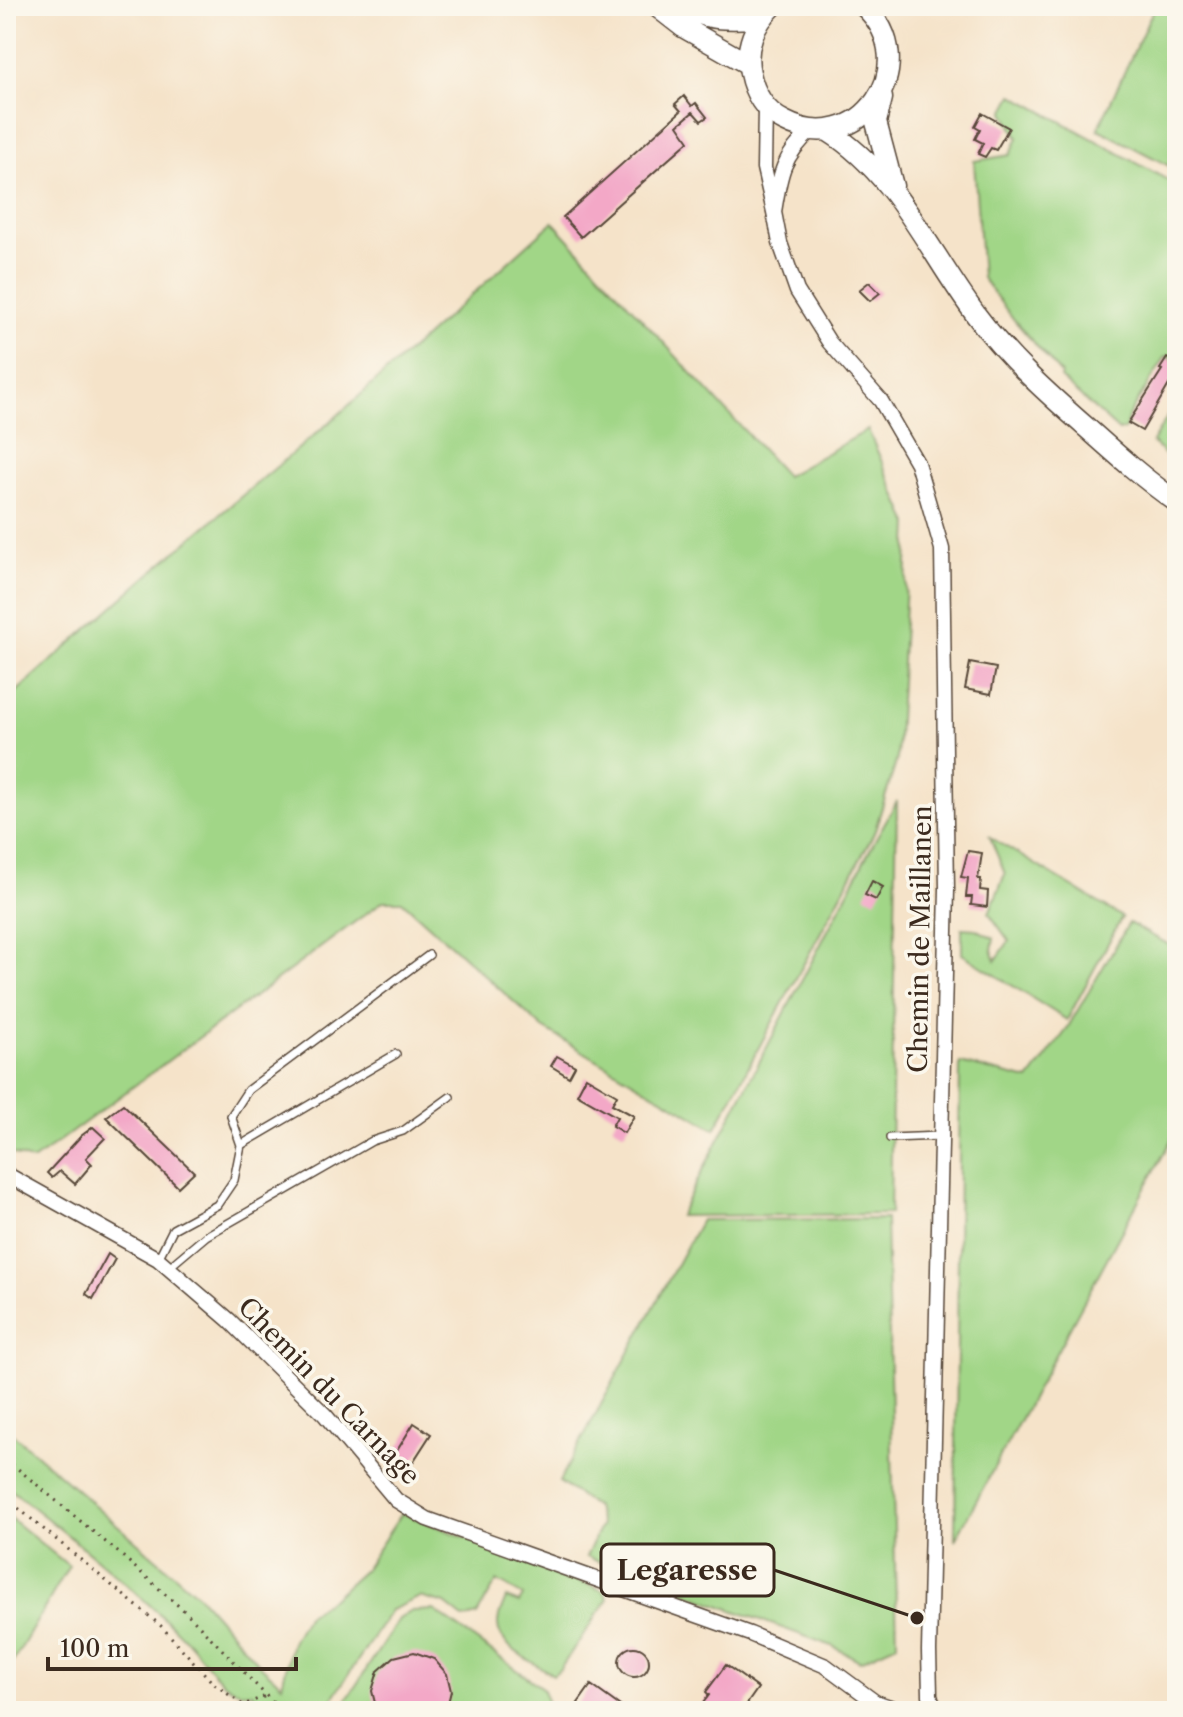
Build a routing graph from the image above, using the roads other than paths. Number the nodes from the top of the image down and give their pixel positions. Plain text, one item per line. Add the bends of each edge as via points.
1 (656, 6) edge
2 (681, 6) edge
3 (864, 6) edge
4 (769, 9) edge
5 (748, 64) junction
6 (885, 85) junction
7 (765, 107) junction
8 (819, 131) junction
9 (898, 197) junction
10 (774, 212) junction
11 (1177, 502) edge
12 (429, 955) dead end
13 (396, 1054) dead end
14 (450, 1097) dead end
15 (941, 1136) junction
16 (890, 1138) dead end
17 (241, 1145) junction
18 (6, 1174) edge
19 (163, 1264) junction
20 (874, 1706) edge
21 (902, 1711) edge
22 (935, 1711) edge

1 - 5 main road
2 - 4 main road via 716,21
3 - 6 main road via 884,30 889,48
4 - 5 main road via 751,40
5 - 7 main road
6 - 8 main road via 863,116
6 - 9 main road via 876,122
7 - 8 main road via 778,119
7 - 10 street, Chemin de Maillanen via 764,168
8 - 9 main road via 850,145
8 - 10 street via 791,150
9 - 11 main road via 978,317 1029,376
10 - 15 street, Chemin de Maillanen via 797,291 829,342 881,401 917,463 942,549 947,889
12 - 17 lane via 248,1090 231,1116
13 - 17 lane
14 - 19 lane via 403,1131 372,1141
15 - 16 lane
15 - 22 street, Chemin de Maillanen via 929,1651
17 - 19 lane via 234,1180 217,1205 173,1229
18 - 19 street, Chemin du Carnage
19 - 20 street, Chemin du Carnage via 229,1320 325,1415 396,1500 427,1519 826,1666
20 - 21 street, Chemin du Carnage

